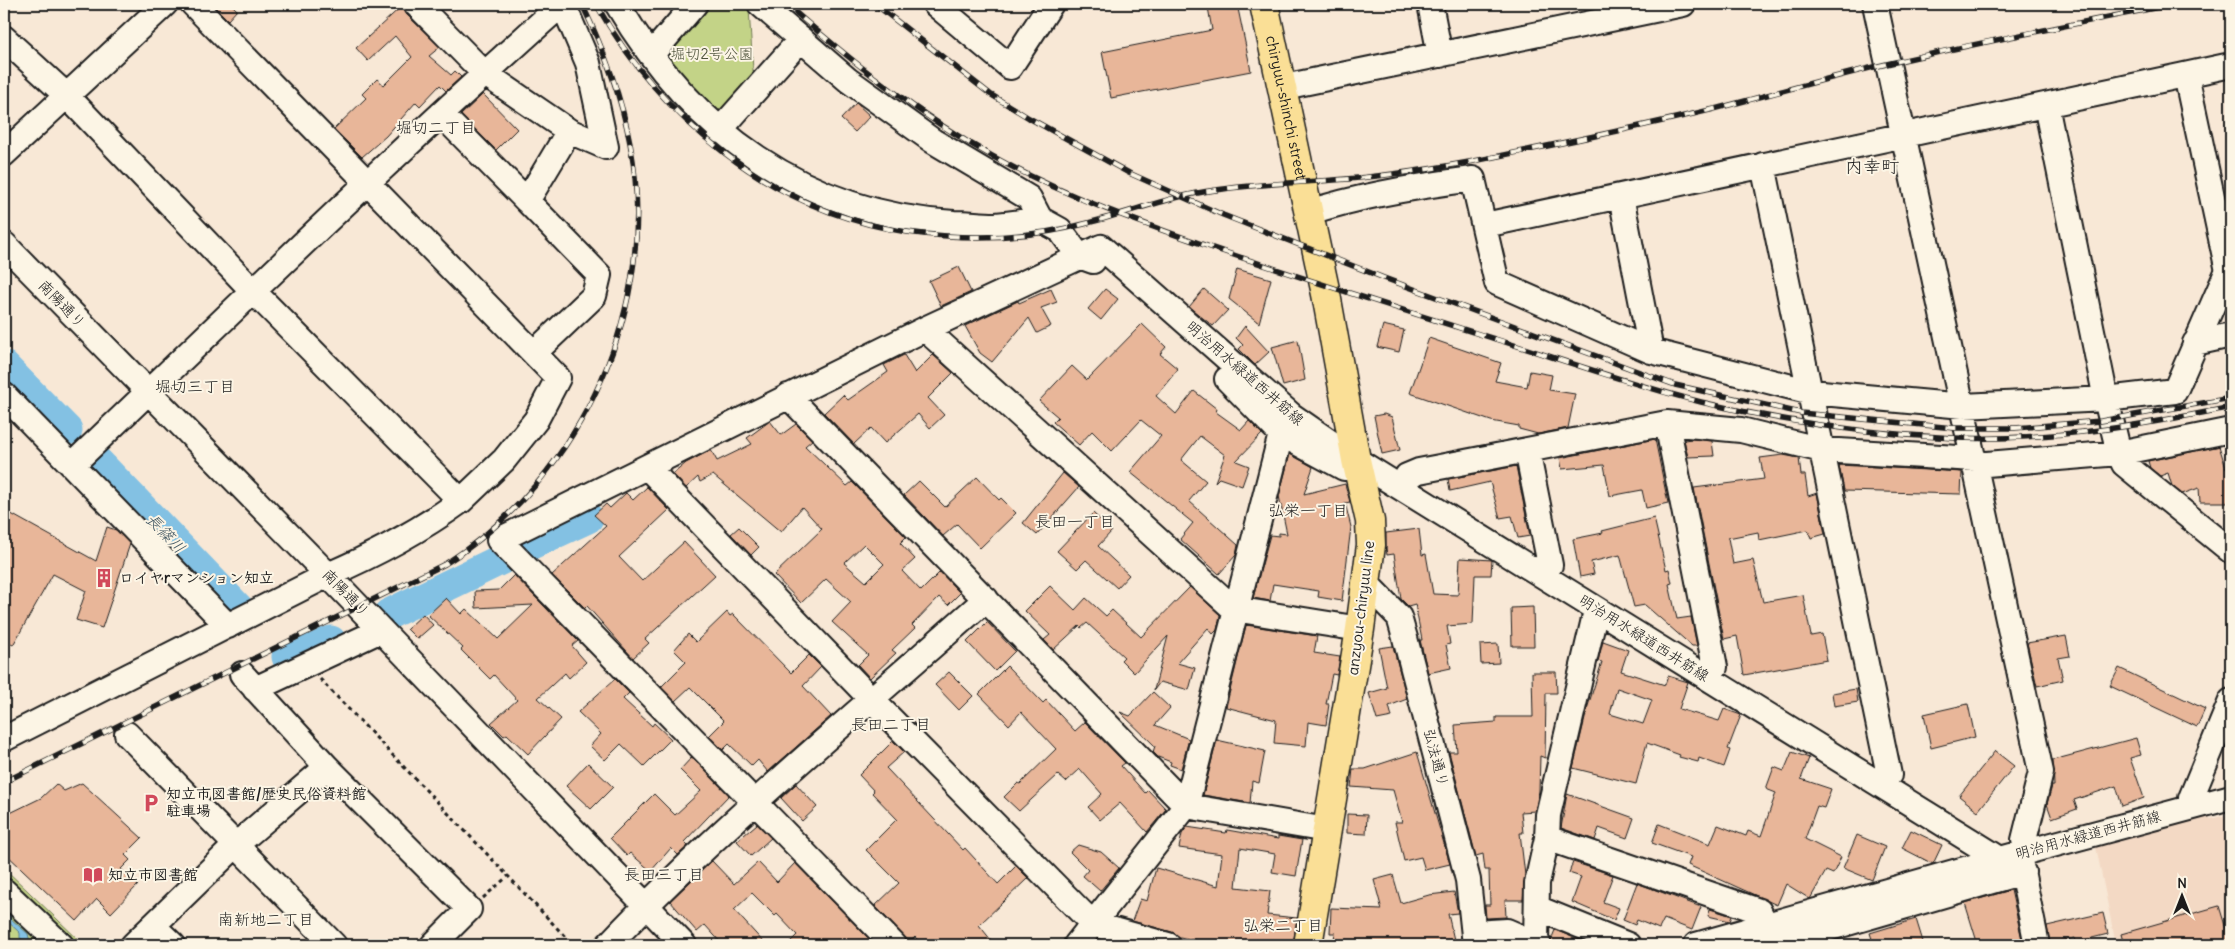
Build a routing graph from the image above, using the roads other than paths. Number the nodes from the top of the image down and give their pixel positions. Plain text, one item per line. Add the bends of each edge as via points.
1 (166, 4) edge
2 (193, 4) edge
3 (416, 4) edge
4 (562, 4) edge
5 (617, 4) edge
6 (695, 4) edge
7 (935, 4) edge
8 (1051, 4) edge
9 (1264, 4) edge
10 (1430, 4) edge
11 (1683, 4) edge
12 (1875, 4) edge
13 (766, 6) edge
14 (1583, 14) edge
15 (4, 38) edge
16 (801, 40) junction
17 (651, 55) junction
18 (1440, 55) junction
19 (2231, 65) edge
20 (484, 73) junction
21 (2186, 75) junction
22 (1284, 87) junction
23 (66, 96) junction
24 (2046, 105) junction
25 (441, 114) junction
26 (569, 131) junction
27 (719, 131) junction
28 (1904, 135) junction
29 (4, 154) edge
30 (1763, 165) junction
31 (369, 183) junction
32 (1621, 196) junction
33 (527, 201) junction
34 (1310, 212) junction
35 (1040, 219) junction
36 (1485, 225) junction
37 (4, 244) edge
38 (1079, 256) junction
39 (2229, 267) edge
40 (252, 290) junction
41 (925, 329) junction
42 (2231, 334) edge
43 (2195, 343) junction
44 (1651, 351) junction
45 (534, 353) junction
46 (148, 392) junction
47 (1811, 392) junction
48 (4, 395) edge
49 (788, 396) junction
50 (2106, 399) junction
51 (1962, 406) junction
52 (1667, 423) junction
53 (2231, 430) edge
54 (1281, 434) junction
55 (1527, 450) junction
56 (1822, 450) junction
57 (2119, 453) junction
58 (1357, 462) junction
59 (1975, 462) junction
60 (73, 464) junction
61 (647, 467) junction
62 (1407, 476) junction
63 (461, 501) junction
64 (2231, 551) edge
65 (1550, 565) junction
66 (328, 575) junction
67 (1367, 584) junction
68 (986, 599) junction
69 (1234, 609) junction
70 (1594, 619) dead end
71 (228, 626) junction
72 (1360, 629) junction
73 (381, 630) junction
74 (1716, 667) junction
75 (872, 700) junction
76 (2231, 701) edge
77 (126, 734) dead end
78 (4, 739) edge
79 (327, 767) junction
80 (1889, 775) junction
81 (2231, 787) edge
82 (2231, 797) edge
83 (2191, 798) junction
84 (755, 804) junction
85 (1186, 806) junction
86 (1327, 830) junction
87 (1547, 838) junction
88 (237, 844) junction
89 (2016, 853) junction
90 (4, 891) edge
91 (645, 905) junction
92 (1537, 908) junction
93 (1093, 924) junction
94 (153, 926) junction
95 (1474, 939) edge
96 (1780, 940) edge
97 (60, 945) edge
98 (133, 945) edge
99 (173, 945) edge
100 (334, 945) edge
101 (433, 945) edge
102 (608, 945) edge
103 (684, 945) edge
104 (894, 945) edge
105 (1076, 945) edge
106 (1168, 945) edge
107 (1308, 945) edge
108 (1538, 945) edge
109 (1628, 945) edge
110 (1696, 945) edge
111 (2037, 945) edge

1 - 23 street
2 - 31 street
3 - 20 street
4 - 20 street
4 - 26 street via 588,63 606,147
5 - 17 street
6 - 17 street
7 - 8 street via 1010,67
9 - 22 main road, chiryuu-shinchi street
10 - 18 street
11 - 14 street
12 - 28 street
13 - 16 street
14 - 18 street
15 - 23 street
16 - 27 street
16 - 35 street via 848,80 933,141 1029,198
17 - 27 street
18 - 22 street
19 - 21 street
20 - 25 street
20 - 26 street
21 - 24 street
21 - 39 street
22 - 34 main road, chiryuu-shinchi street
23 - 29 street
23 - 40 street
24 - 28 street
24 - 50 street
25 - 31 street
25 - 33 street
26 - 33 street
27 - 35 street via 773,170 845,203 916,221 995,225
28 - 30 street
28 - 51 street
30 - 32 street
30 - 47 street
31 - 40 street
31 - 45 street
32 - 36 street
32 - 44 street
33 - 45 street via 599,275 594,296
34 - 36 street via 1426,185 1473,179
34 - 58 main road, anzyou-chiryuu line
35 - 38 street via 1060,230
36 - 44 street via 1496,283
37 - 46 street, 南陽通り
38 - 41 street
38 - 54 street via 1098,263 1151,309
38 - 58 street, 明治用水緑道西井筋線 via 1101,246 1290,416
39 - 43 street
40 - 46 street
40 - 63 street
41 - 49 street
41 - 69 street
42 - 43 street
43 - 50 street via 2175,391
44 - 47 street
45 - 63 street via 558,378 536,420 504,460
46 - 60 street
46 - 66 street, 南陽通り
47 - 51 street
47 - 56 street
48 - 60 street
49 - 61 street
49 - 68 street
50 - 51 street
50 - 57 street
51 - 59 street
52 - 55 street
52 - 56 street via 1740,430
52 - 74 street
53 - 57 street
54 - 58 street
54 - 69 street
55 - 62 street
55 - 65 street
56 - 59 street
56 - 80 street
57 - 59 street
57 - 64 street via 2124,464
58 - 62 street
58 - 67 main road, anzyou-chiryuu line via 1370,521
58 - 89 street, 明治用水緑道西井筋線
59 - 89 street via 2042,772
60 - 71 street
61 - 75 street
61 - 84 street via 499,540
62 - 65 street
63 - 66 street via 420,530
65 - 74 street
66 - 71 street
66 - 73 street, 南陽通り
67 - 72 main road, anzyou-chiryuu line
67 - 95 street, 弘法通り via 1399,617 1468,880
68 - 75 street
68 - 85 street
69 - 72 street
69 - 85 street
70 - 87 street via 1548,815
71 - 78 street
72 - 86 main road, anzyou-chiryuu line
73 - 79 street via 306,664 249,682
73 - 91 street, 南陽通り
74 - 80 street
75 - 84 street
75 - 93 street
76 - 83 street
77 - 88 street
79 - 88 street
79 - 101 street via 469,909
80 - 89 street
81 - 83 street
82 - 89 street, 明治用水緑道西井筋線
83 - 89 street
84 - 91 street
84 - 104 street
85 - 86 street
85 - 93 street
86 - 107 main road, anzyou-chiryuu line
87 - 92 street via 1537,883
87 - 96 street via 1759,911
88 - 94 street
88 - 100 street
89 - 96 street
89 - 111 street
90 - 97 street
91 - 102 street
91 - 103 street, 南陽通り
92 - 108 street
92 - 109 street
93 - 105 street
93 - 106 street
94 - 98 street
94 - 99 street
95 - 108 street via 1507,931
96 - 110 street

